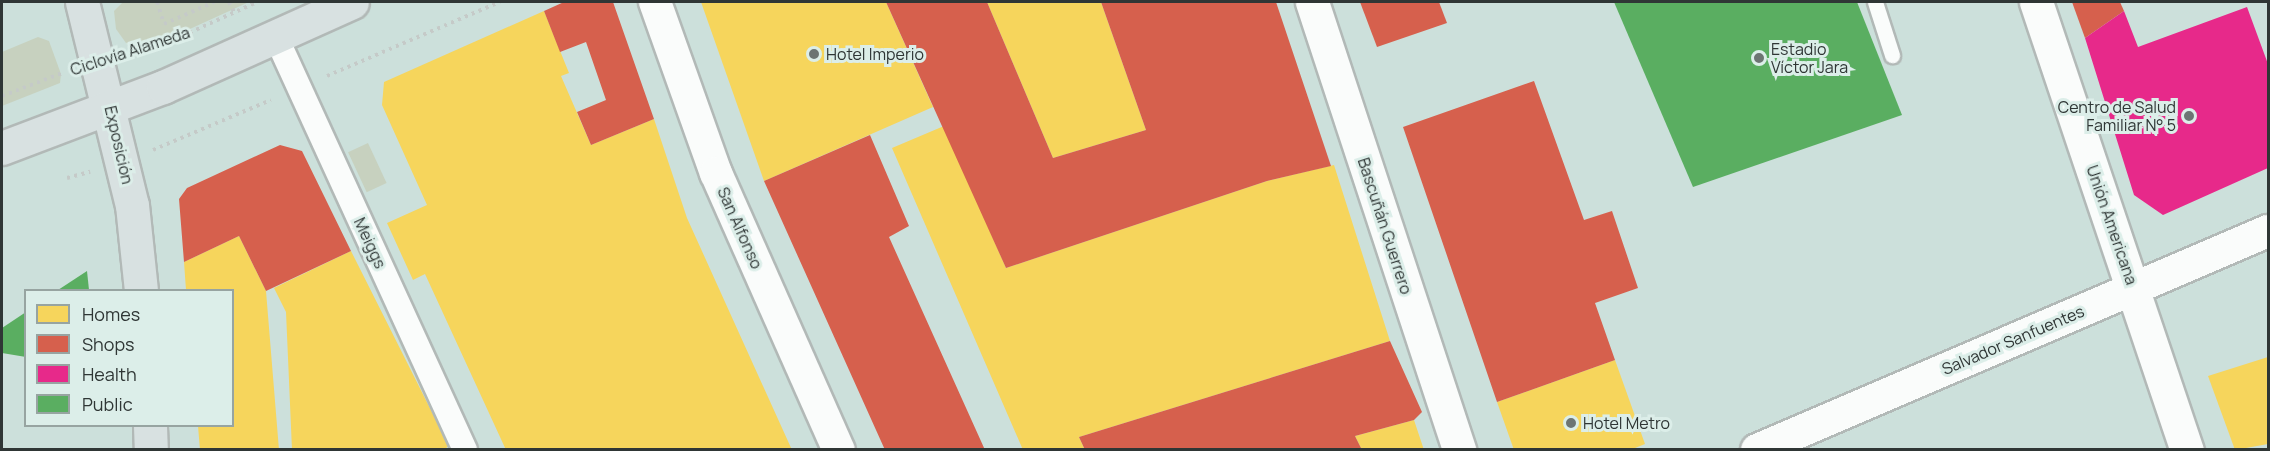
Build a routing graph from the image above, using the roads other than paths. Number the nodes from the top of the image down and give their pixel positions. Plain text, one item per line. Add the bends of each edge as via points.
1 (82, 2) edge
2 (352, 2) edge
3 (655, 2) edge
4 (1312, 2) edge
5 (1875, 2) edge
6 (2036, 2) edge
7 (276, 37) junction
8 (1893, 55) dead end
9 (111, 108) junction
10 (2, 148) edge
11 (2268, 231) edge
12 (141, 289) edge
13 (2134, 289) junction
14 (150, 427) edge
15 (152, 450) edge
16 (465, 450) edge
17 (838, 450) edge
18 (1459, 450) edge
19 (1757, 450) edge
20 (2187, 450) edge

1 - 9 main road, Exposición via 108,58
2 - 7 main road
3 - 17 street, San Alfonso via 716,173
4 - 18 street, Bascuñán Guerrero
5 - 8 lane
6 - 13 street, Unión Americana
7 - 9 main road
7 - 16 street, Meiggs
9 - 10 main road
9 - 12 main road, Exposición via 132,205
11 - 13 street, Salvador Sanfuentes
13 - 19 street, Salvador Sanfuentes
13 - 20 street, Unión Americana
14 - 15 main road

